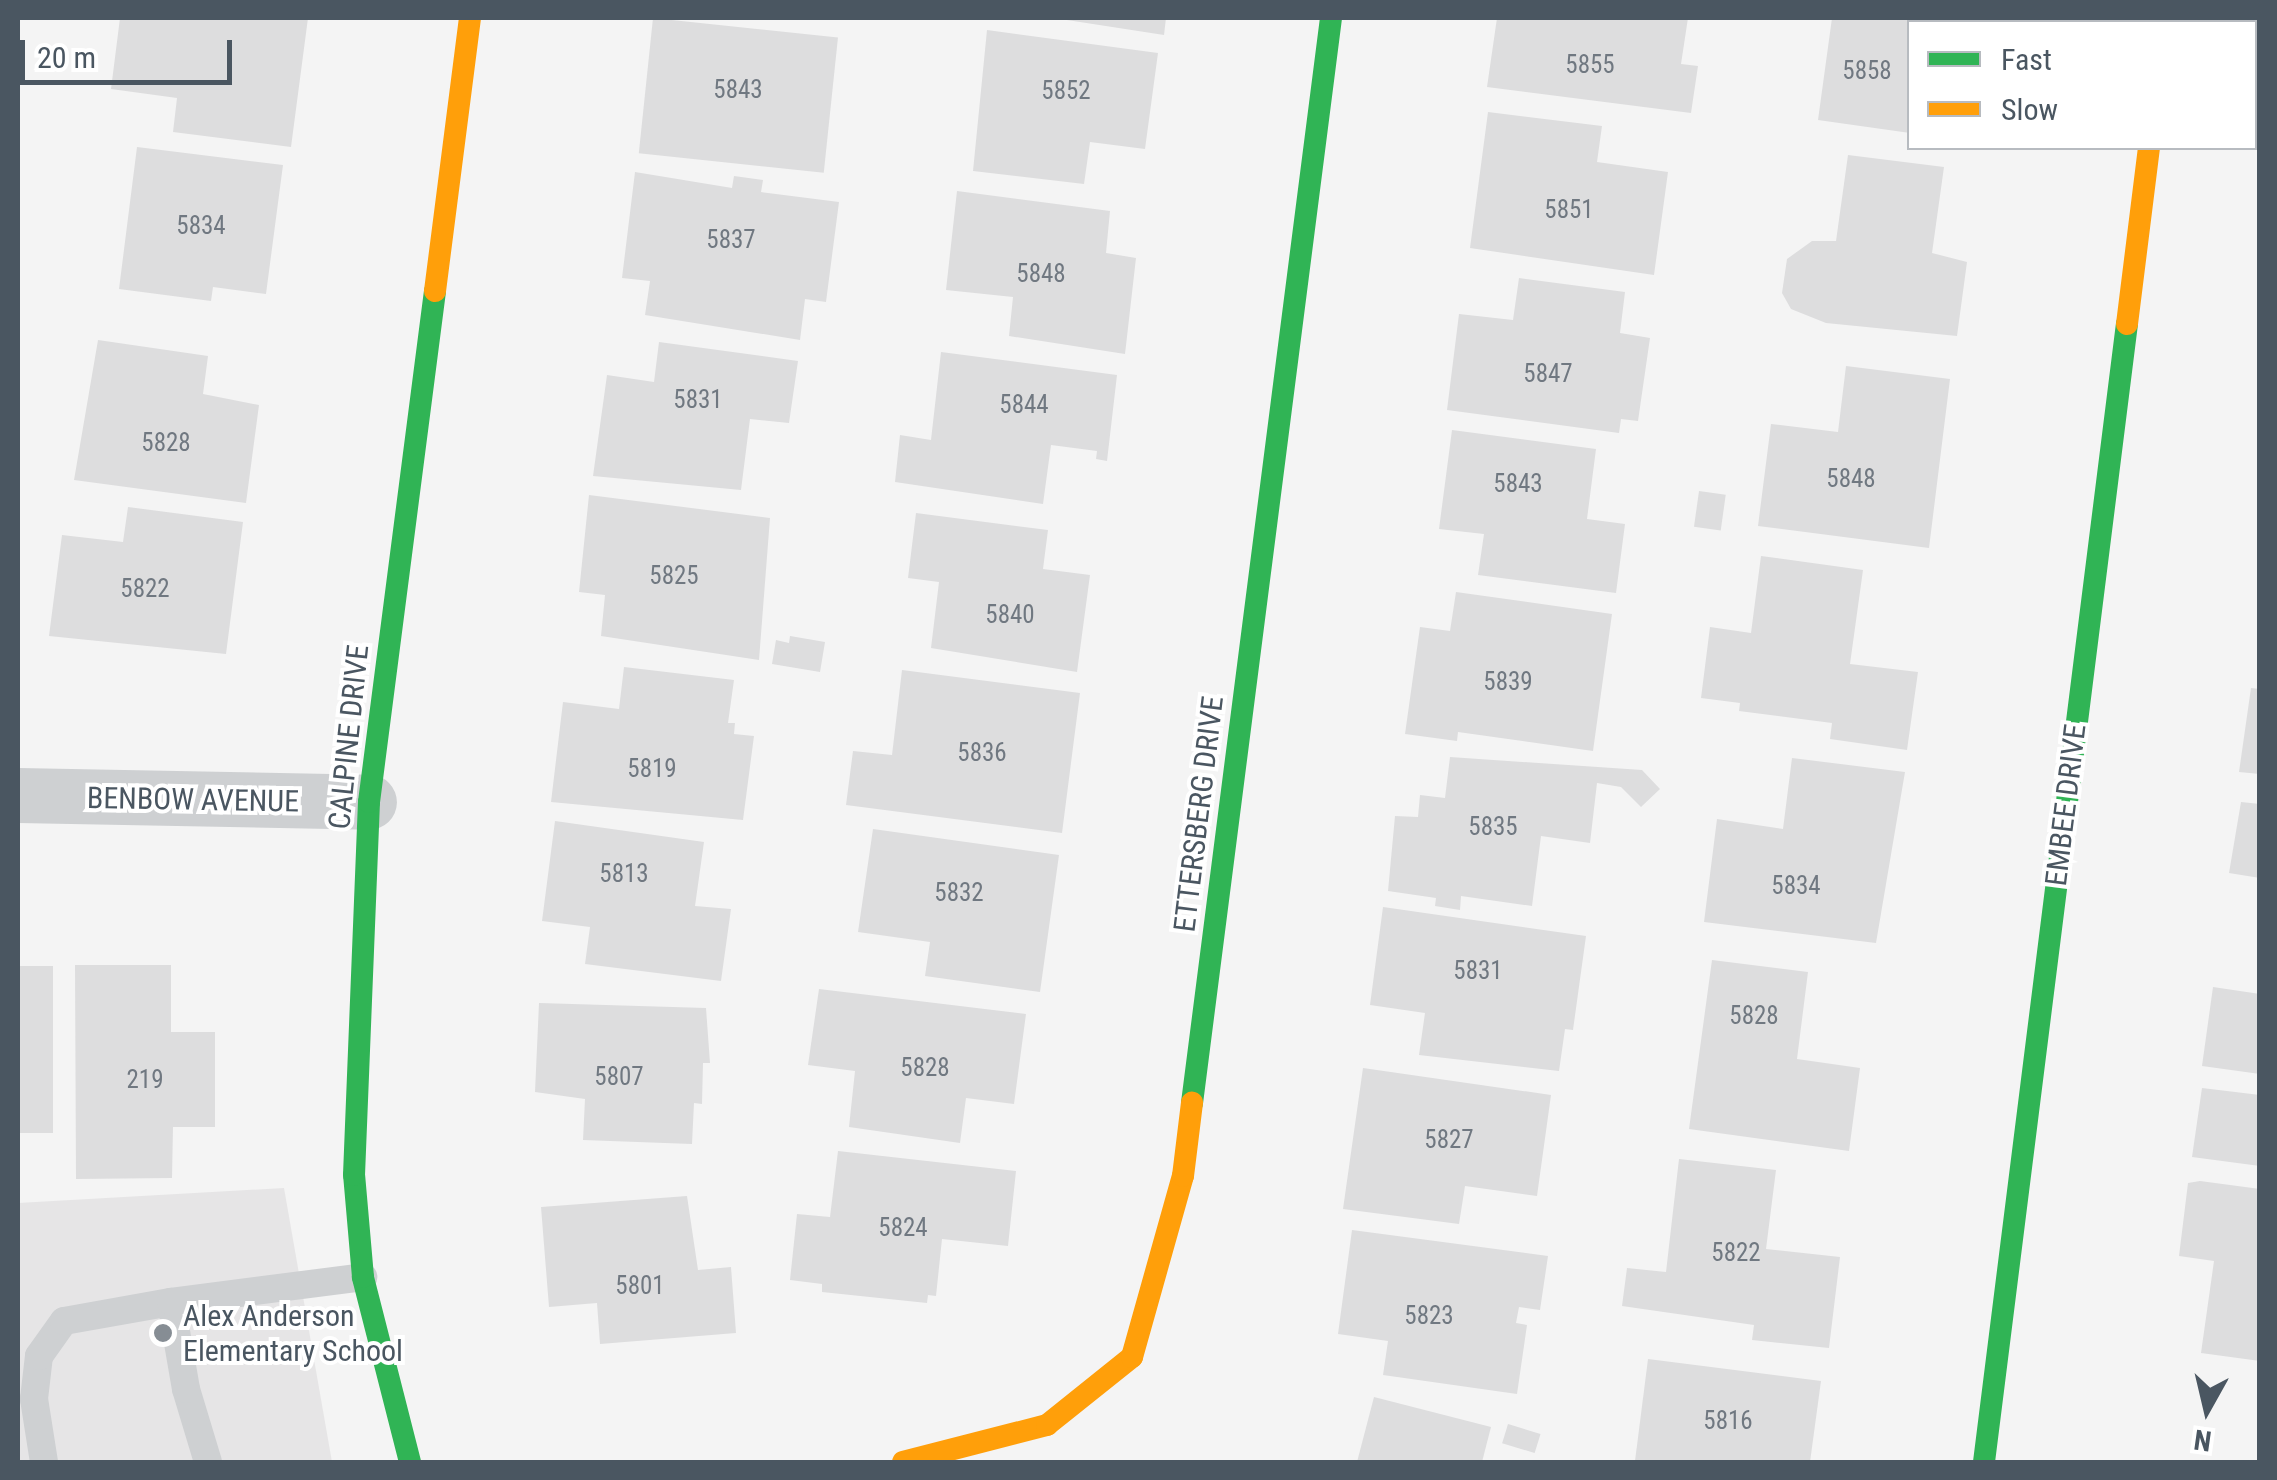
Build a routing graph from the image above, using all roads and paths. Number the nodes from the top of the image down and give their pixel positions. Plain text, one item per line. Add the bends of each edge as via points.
1 (470, 18) edge
2 (1332, 18) edge
3 (2148, 150) edge
4 (18, 796) edge
5 (368, 802) junction
6 (363, 1277) junction
7 (171, 1302) junction
8 (44, 1462) edge
9 (208, 1462) edge
10 (410, 1462) edge
11 (902, 1462) edge
12 (1984, 1462) edge

1 - 5 street, CALPINE DRIVE
2 - 11 street, ETTERSBERG DRIVE via 1183,1176 1132,1357 1047,1426
3 - 12 street, EMBEE DRIVE
4 - 5 street, BENBOW AVENUE
5 - 6 street, CALPINE DRIVE via 354,1175
6 - 7 lane
6 - 10 street, CALPINE DRIVE
7 - 8 lane via 64,1320 38,1356 34,1399
7 - 9 lane

